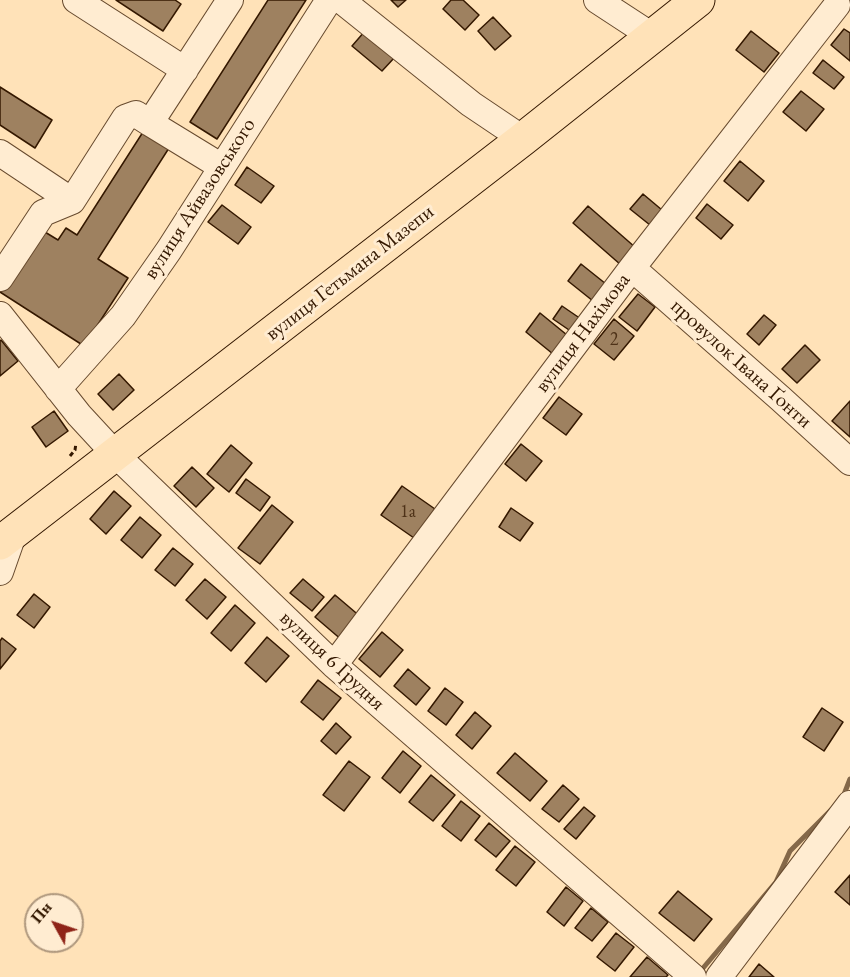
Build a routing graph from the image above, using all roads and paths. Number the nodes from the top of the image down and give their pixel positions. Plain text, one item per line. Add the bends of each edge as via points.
1 (76, 0) edge
2 (230, 0) edge
3 (329, 0) edge
4 (341, 0) edge
5 (597, 0) edge
6 (698, 0) edge
7 (840, 7) edge
8 (652, 36) junction
9 (185, 70) junction
10 (150, 123) junction
11 (523, 139) junction
12 (0, 153) edge
13 (222, 167) junction
14 (72, 201) junction
15 (632, 268) junction
16 (0, 278) edge
17 (0, 315) edge
18 (58, 389) junction
19 (115, 454) junction
20 (850, 462) edge
21 (7, 538) edge
22 (0, 572) edge
23 (334, 666) junction
24 (850, 804) edge
25 (687, 971) edge
26 (719, 977) edge

1 - 9 street
2 - 9 street
3 - 13 street, вулиця Айвазовського
4 - 11 street via 471,104
5 - 8 street
6 - 8 highway, вулиця Гетьмана Мазепи
7 - 15 street, вулиця Нахімова
8 - 11 highway, вулиця Гетьмана Мазепи
9 - 10 street
10 - 13 street
10 - 14 street via 136,114 125,118
11 - 19 highway, вулиця Гетьмана Мазепи
12 - 14 street
13 - 18 street, вулиця Айвазовського via 123,316
14 - 16 street via 43,213
15 - 20 street, провулок Івана Ґонти
15 - 23 street, вулиця Нахімова
17 - 18 street, вулиця 6 Грудня
18 - 19 street, вулиця 6 Грудня
19 - 21 highway, вулиця Гетьмана Мазепи
19 - 23 street, вулиця 6 Грудня
21 - 22 street
23 - 25 street, вулиця 6 Грудня
24 - 26 street

